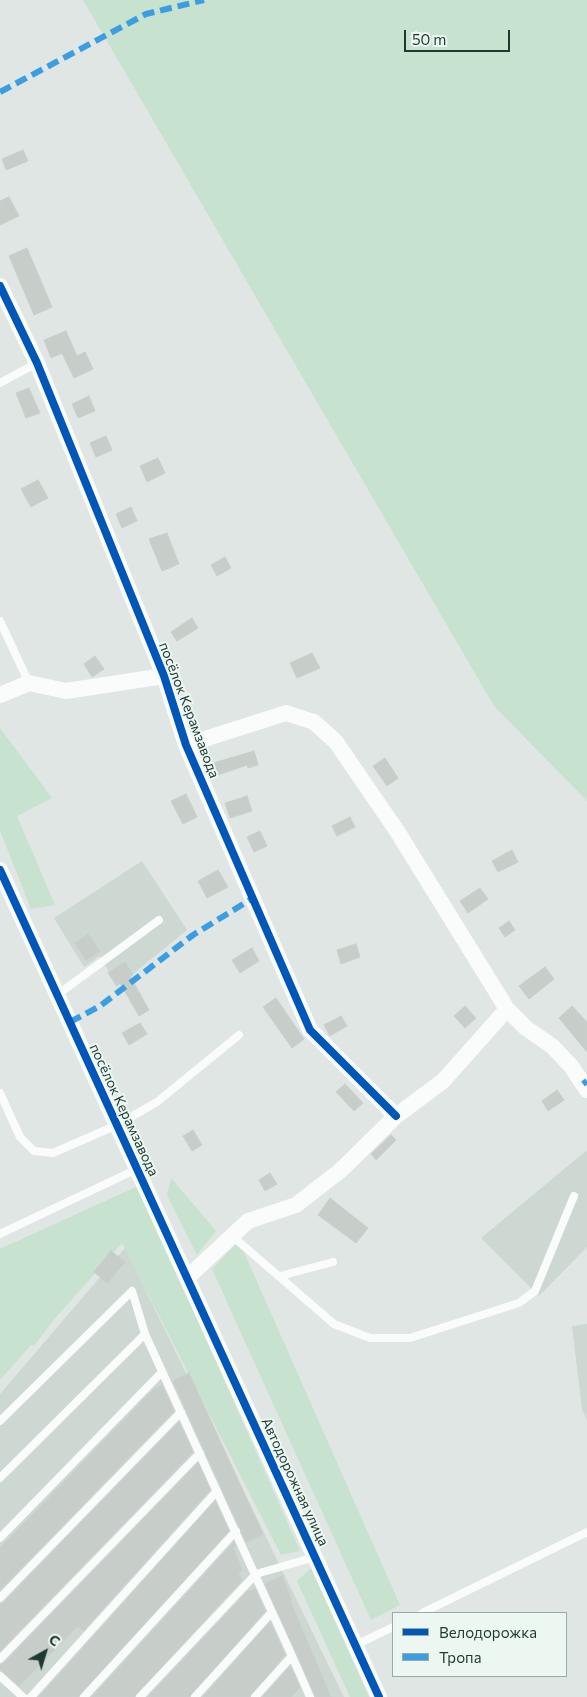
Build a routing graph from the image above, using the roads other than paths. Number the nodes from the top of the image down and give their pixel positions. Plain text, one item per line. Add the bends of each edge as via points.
1 (0, 286) edge
2 (37, 363) junction
3 (0, 383) edge
4 (0, 621) edge
5 (164, 676) junction
6 (29, 683) junction
7 (0, 695) edge
8 (186, 745) junction
9 (0, 870) edge
10 (159, 920) dead end
11 (57, 995) junction
12 (507, 1009) junction
13 (239, 1035) dead end
14 (587, 1090) edge
15 (0, 1093) edge
16 (396, 1116) junction
17 (117, 1125) junction
18 (137, 1169) junction
19 (574, 1196) dead end
20 (0, 1234) edge
21 (231, 1235) junction
22 (333, 1262) dead end
23 (280, 1276) junction
24 (187, 1278) junction
25 (145, 1334) junction
26 (162, 1372) junction
27 (180, 1412) junction
28 (0, 1421) edge
29 (200, 1453) junction
30 (0, 1478) edge
31 (218, 1491) junction
32 (236, 1532) junction
33 (587, 1532) edge
34 (0, 1538) edge
35 (315, 1557) junction
36 (256, 1574) junction
37 (0, 1598) edge
38 (272, 1612) junction
39 (424, 1612) edge
40 (392, 1627) edge
41 (356, 1645) junction
42 (292, 1656) junction
43 (0, 1659) edge
44 (0, 1676) edge
45 (23, 1697) edge
46 (31, 1697) edge
47 (84, 1697) edge
48 (140, 1697) edge
49 (195, 1697) edge
50 (255, 1697) edge
51 (310, 1697) edge
52 (379, 1697) edge

1 - 2 street, посёлок Керамзавода
2 - 3 lane
2 - 5 street, посёлок Керамзавода
4 - 6 lane
5 - 6 street via 66,691
5 - 8 street, посёлок Керамзавода
6 - 7 street
8 - 12 street, посёлок Керамзавода via 286,713 314,722 336,742 397,832
8 - 16 street, посёлок Керамзавода via 310,1030
9 - 11 street, посёлок Керамзавода
10 - 11 lane
11 - 17 street, посёлок Керамзавода
12 - 14 street, посёлок Керамзавода via 526,1028 552,1046
12 - 16 street via 444,1081
13 - 17 lane via 157,1102
15 - 17 lane via 20,1137 34,1151 53,1153
16 - 21 street via 341,1170 296,1205 248,1221
17 - 18 street, посёлок Керамзавода
18 - 20 lane
18 - 24 street, посёлок Керамзавода
19 - 23 lane via 534,1291 519,1303 410,1338 370,1338 334,1324
21 - 23 lane
21 - 24 street
22 - 23 lane
24 - 35 street, Автодорожная улица
25 - 26 lane
25 - 28 lane via 132,1291
25 - 30 lane
26 - 27 lane
26 - 34 lane
27 - 29 lane
27 - 37 lane
29 - 31 lane
29 - 43 lane
31 - 32 lane
31 - 46 lane
32 - 36 lane
32 - 47 lane
33 - 39 lane
35 - 36 lane
35 - 41 street, Автодорожная улица
36 - 38 lane
36 - 48 lane
38 - 42 lane
38 - 49 lane
40 - 41 lane
41 - 52 street, Автодорожная улица
42 - 50 lane
42 - 51 lane
44 - 45 lane

